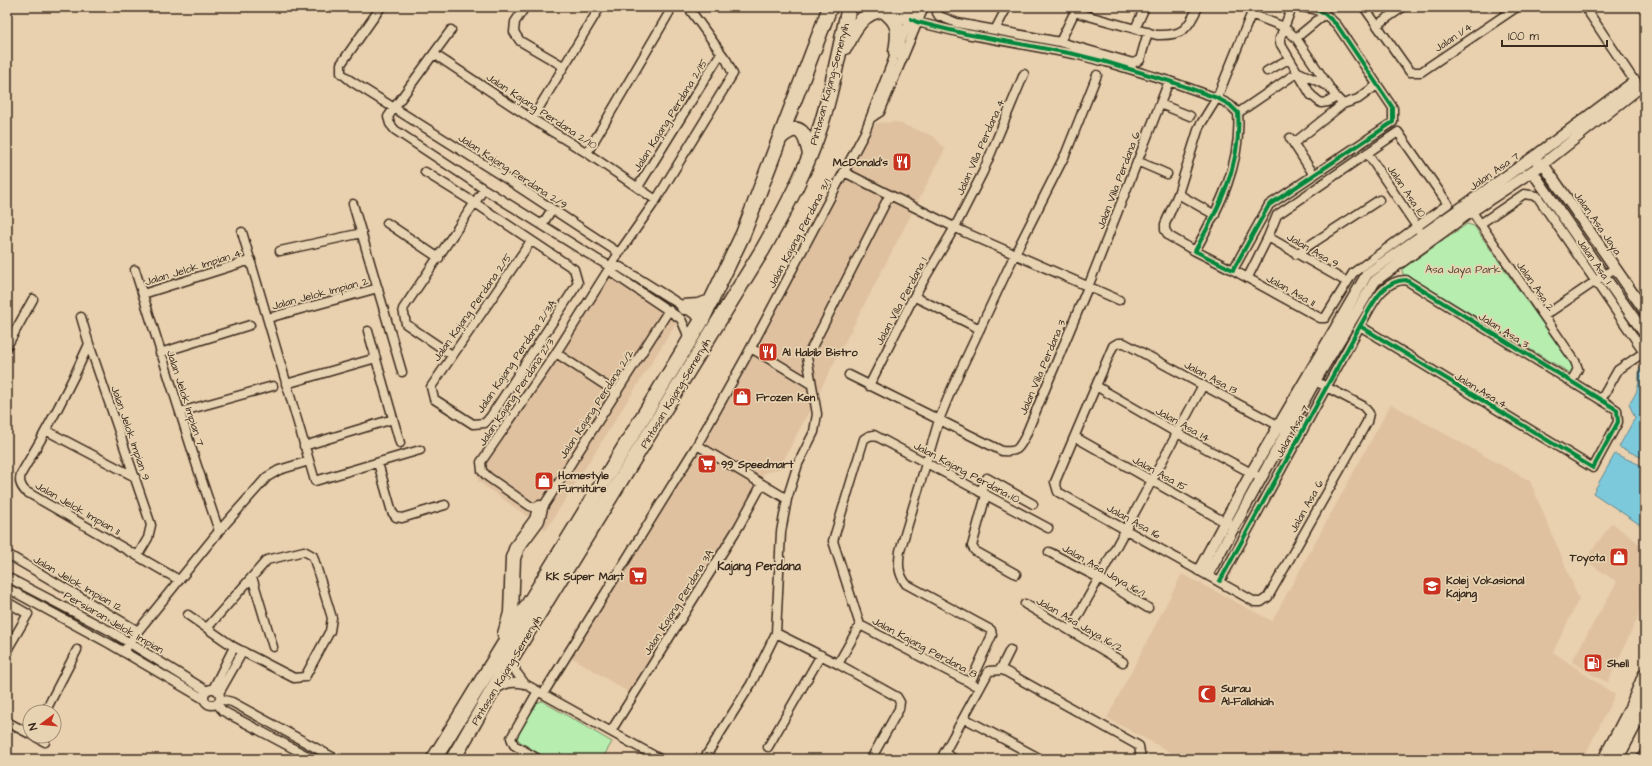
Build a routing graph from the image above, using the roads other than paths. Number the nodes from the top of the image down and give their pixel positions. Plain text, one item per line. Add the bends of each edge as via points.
1 (381, 7) edge
2 (525, 7) edge
3 (600, 7) edge
4 (688, 7) edge
5 (830, 7) edge
6 (849, 7) edge
7 (901, 7) edge
8 (939, 7) edge
9 (1007, 7) edge
10 (1145, 7) edge
11 (1198, 7) edge
12 (1292, 7) edge
13 (1300, 7) edge
14 (1364, 7) edge
15 (1403, 7) edge
16 (1517, 7) edge
17 (1585, 7) edge
18 (882, 10) junction
19 (1076, 10) edge
20 (1253, 11) edge
21 (669, 13) dead end
22 (917, 14) edge
23 (1325, 14) junction
24 (1377, 25) junction
25 (1284, 28) junction
26 (1135, 29) junction
27 (451, 30) dead end
28 (995, 30) junction
29 (1148, 32) junction
30 (1296, 38) junction
31 (1060, 42) junction
32 (840, 50) junction
33 (896, 52) junction
34 (721, 53) junction
35 (434, 54) junction
36 (1289, 58) junction
37 (563, 66) junction
38 (1267, 71) dead end
39 (1298, 72) junction
40 (1024, 74) dead end
41 (1097, 75) dead end
42 (1169, 81) junction
43 (1327, 85) junction
44 (1377, 85) junction
45 (1640, 87) edge
46 (1336, 97) junction
47 (1217, 98) junction
48 (1160, 104) junction
49 (1344, 104) junction
50 (394, 108) junction
51 (1238, 113) junction
52 (1190, 116) dead end
53 (532, 119) junction
54 (870, 119) junction
55 (781, 138) junction
56 (587, 153) junction
57 (1367, 153) junction
58 (1539, 153) junction
59 (810, 154) junction
60 (1137, 161) junction
61 (1524, 164) junction
62 (1537, 166) junction
63 (1324, 168) junction
64 (425, 172) dead end
65 (844, 172) junction
66 (1167, 174) dead end
67 (1314, 175) junction
68 (1331, 178) junction
69 (638, 187) junction
70 (484, 189) junction
71 (1178, 194) junction
72 (889, 196) junction
73 (656, 200) junction
74 (1378, 200) dead end
75 (475, 203) junction
76 (353, 204) dead end
77 (1469, 208) junction
78 (552, 209) junction
79 (1215, 215) junction
80 (387, 223) dead end
81 (1480, 224) junction
82 (542, 225) junction
83 (1417, 226) junction
84 (955, 227) junction
85 (242, 232) dead end
86 (362, 233) junction
87 (1268, 237) junction
88 (1426, 238) junction
89 (531, 241) junction
90 (280, 251) dead end
91 (1196, 251) junction
92 (620, 253) junction
93 (1015, 254) junction
94 (1296, 254) junction
95 (438, 258) junction
96 (251, 260) junction
97 (1389, 264) junction
98 (611, 267) junction
99 (1615, 268) junction
100 (135, 270) dead end
101 (1233, 270) junction
102 (1248, 278) junction
103 (1600, 279) junction
104 (1398, 280) junction
105 (1347, 282) junction
106 (1088, 287) junction
107 (378, 288) junction
108 (142, 294) junction
109 (915, 297) junction
110 (33, 299) dead end
111 (1119, 300) dead end
112 (712, 302) junction
113 (684, 307) junction
114 (669, 310) junction
115 (1645, 311) edge
116 (1544, 316) junction
117 (81, 317) dead end
118 (268, 318) junction
119 (702, 320) junction
120 (250, 325) dead end
121 (1360, 326) junction
122 (1340, 328) junction
123 (980, 329) junction
124 (368, 332) dead end
125 (1645, 334) edge
126 (89, 344) junction
127 (688, 344) junction
128 (7, 346) edge
129 (751, 348) junction
130 (160, 353) junction
131 (556, 353) junction
132 (452, 355) junction
133 (376, 358) junction
134 (402, 372) dead end
135 (849, 375) dead end
136 (1315, 381) junction
137 (1571, 382) junction
138 (286, 384) junction
139 (811, 384) junction
140 (1203, 385) junction
141 (273, 386) dead end
142 (869, 386) junction
143 (1096, 386) junction
144 (1327, 386) junction
145 (432, 387) joint
146 (617, 393) junction
147 (1600, 400) junction
148 (1617, 410) joint
149 (180, 412) junction
150 (393, 419) junction
151 (939, 420) junction
152 (1283, 428) junction
153 (46, 431) junction
154 (1177, 433) junction
155 (874, 435) joint
156 (1075, 437) junction
157 (400, 443) dead end
158 (697, 445) junction
159 (304, 446) junction
160 (420, 450) dead end
161 (309, 461) junction
162 (378, 462) junction
163 (926, 462) junction
164 (1251, 473) junction
165 (136, 477) junction
166 (1261, 478) junction
167 (1151, 481) junction
168 (762, 484) junction
169 (983, 494) junction
170 (787, 499) junction
171 (1033, 504) dead end
172 (445, 505) dead end
173 (540, 508) junction
174 (1225, 522) junction
175 (1234, 527) junction
176 (1048, 528) dead end
177 (1126, 530) junction
178 (219, 531) junction
179 (1049, 552) dead end
180 (7, 554) edge
181 (138, 555) junction
182 (1204, 572) junction
183 (1016, 574) dead end
184 (7, 577) edge
185 (252, 577) junction
186 (1099, 578) junction
187 (178, 580) junction
188 (1220, 581) junction
189 (7, 588) edge
190 (7, 602) edge
191 (1255, 602) joint
192 (1025, 604) dead end
193 (1148, 608) dead end
194 (188, 615) dead end
195 (860, 625) junction
196 (207, 628) junction
197 (138, 630) junction
198 (1070, 630) junction
199 (776, 633) junction
200 (130, 643) junction
201 (234, 647) junction
202 (273, 647) dead end
203 (7, 650) edge
204 (77, 650) dead end
205 (1010, 650) dead end
206 (243, 651) junction
207 (123, 652) junction
208 (507, 652) junction
209 (821, 655) junction
210 (1124, 662) dead end
211 (838, 664) junction
212 (1002, 670) junction
213 (1645, 675) edge
214 (970, 683) junction
215 (525, 684) junction
216 (980, 688) junction
217 (493, 691) junction
218 (541, 692) junction
219 (215, 695) junction
220 (204, 699) junction
221 (1645, 701) edge
222 (48, 704) edge
223 (964, 718) junction
224 (7, 722) edge
225 (22, 730) edge
226 (611, 731) junction
227 (768, 747) dead end
228 (321, 751) junction
229 (1645, 752) edge
230 (943, 756) edge
231 (313, 759) edge
232 (318, 759) edge
233 (336, 759) edge
234 (434, 759) edge
235 (453, 759) edge
236 (538, 759) edge
237 (660, 759) edge
238 (704, 759) edge
239 (871, 759) edge
240 (954, 759) edge
241 (1041, 759) edge
242 (1141, 759) edge
243 (1605, 759) edge
244 (1616, 759) edge
245 (1641, 759) edge

1 - 50 street, Jalan Kajang Perdana 2/9 via 341,64 341,73
2 - 37 street via 515,22 514,32 520,41
3 - 37 street
4 - 34 street
5 - 55 highway, Pintasan Kajang-Semenyih
6 - 32 highway, Pintasan Kajang-Semenyih
7 - 22 highway
8 - 28 street via 939,16 957,23
9 - 28 street
10 - 26 street
11 - 29 street via 1186,29 1179,33 1170,36
12 - 25 street
13 - 23 street
14 - 24 street
15 - 24 street
16 - 24 street, Jalan 1/4 via 1421,72 1410,72
17 - 45 street
18 - 22 highway
18 - 32 highway via 862,19 847,45
18 - 33 highway via 897,25 899,36
19 - 26 street
19 - 31 street
20 - 25 street
20 - 47 street
21 - 56 street
22 - 33 street, Jalan Kajang Perdana 3/1
22 - 42 street via 928,24 966,34 1074,54
22 - 54 street via 880,112
23 - 30 street
23 - 44 street via 1338,25
25 - 30 street
25 - 36 street via 1280,43
26 - 29 street
27 - 35 street
28 - 31 street
29 - 31 street via 1140,60 1133,63
30 - 43 street
32 - 59 highway, Pintasan Kajang-Semenyih
33 - 54 street, Jalan Kajang Perdana 3/1
34 - 69 street, Jalan Kajang Perdana 2/15
34 - 73 street, Jalan Kajang Perdana 2/3 via 733,74
35 - 50 street
35 - 53 street, Jalan Kajang Perdana 2/10
36 - 38 street
36 - 39 street
37 - 53 street
39 - 43 street
39 - 46 street via 1311,95 1320,103
39 - 51 street
40 - 84 street, Jalan Villa Perdana 4 via 983,172
41 - 93 street via 1066,153
42 - 47 street
42 - 48 street, Jalan Villa Perdana 6
43 - 46 street
44 - 49 street
44 - 63 street via 1393,108 1393,122
45 - 58 street, Jalan Asa 7
45 - 62 street, Jalan Asa 7
46 - 49 street
47 - 51 street
47 - 71 street via 1200,127
48 - 52 street
48 - 60 street, Jalan Villa Perdana 6
49 - 67 street via 1292,140
50 - 70 street via 388,117 395,130
50 - 78 street, Jalan Kajang Perdana 2/9
51 - 79 street via 1240,131 1236,157
53 - 56 street, Jalan Kajang Perdana 2/10
54 - 65 street, Jalan Kajang Perdana 3/1
55 - 59 highway via 792,130 802,132 807,139
55 - 112 highway, Pintasan Kajang-Semenyih via 743,234
56 - 69 street, Jalan Kajang Perdana 2/10
57 - 68 street
57 - 83 street, Jalan Asa 10
57 - 83 street via 1398,132 1448,204
58 - 61 street, Jalan Asa 7
58 - 62 street
59 - 208 highway, Pintasan Kajang-Semenyih via 764,249
60 - 66 street
60 - 106 street, Jalan Villa Perdana 6
61 - 62 street
61 - 77 street, Jalan Asa 7
62 - 77 street, Jalan Asa 7
62 - 99 street, Jalan Asa Jaya
62 - 103 street
63 - 67 street
63 - 68 street
64 - 75 street
65 - 72 street
65 - 129 street, Jalan Kajang Perdana 3/1
67 - 101 street via 1269,206
68 - 87 street via 1278,215
69 - 73 street, Jalan Kajang Perdana 2/10
70 - 75 street
70 - 82 street
71 - 79 street
71 - 91 street, Jalan Asa 11 via 1165,224 1165,230 1169,236
72 - 84 street
72 - 139 street via 807,357
73 - 92 street, Jalan Kajang Perdana 2/3
74 - 94 street
75 - 89 street
75 - 95 street
76 - 86 street
77 - 81 street, Jalan Asa 2
77 - 88 street, Jalan Asa 7
78 - 82 street
78 - 92 street, Jalan Kajang Perdana 2/9
79 - 91 street
80 - 95 street
81 - 103 street, Jalan Asa 1 via 1524,194 1537,196
81 - 116 street, Jalan Asa 2
82 - 98 street
83 - 88 street, Jalan Asa 10
83 - 105 street via 1353,273
84 - 93 street
84 - 109 street, Jalan Villa Perdana 1
85 - 96 street
86 - 90 street
86 - 107 street
87 - 94 street, Jalan Asa 9
87 - 102 street
88 - 97 street, Jalan Asa 7
89 - 132 street, Jalan Kajang Perdana 2/5
89 - 145 street, Jalan Kajang Perdana 2/3A via 574,269 578,283 485,423 473,424 434,399
91 - 101 street, Jalan Asa 11
92 - 98 street, Jalan Kajang Perdana 2/3
93 - 106 street
93 - 123 street
94 - 105 street, Jalan Asa 9
95 - 132 street via 403,309 406,324
96 - 108 street, Jalan Jelok Impian 4
96 - 118 street
97 - 104 street
97 - 122 street, Jalan Asa 7
98 - 113 street via 620,267
98 - 114 street via 614,274
98 - 131 street, Jalan Kajang Perdana 2/3
99 - 103 street
99 - 115 street, Jalan Asa Jaya
100 - 108 street, Jalan Jelok Impian 7
101 - 102 street, Jalan Asa 11
102 - 105 street, Jalan Asa 11 via 1320,318 1325,318
103 - 116 street
103 - 125 street
103 - 147 street, Jalan Asa 1 via 1643,352 1618,370
104 - 121 street, Jalan Asa 7 via 1382,291
104 - 137 street, Jalan Asa 3 via 1406,280
106 - 111 street
106 - 151 street, Jalan Villa Perdana 3 via 1020,446 1012,452 1002,451
107 - 118 street, Jalan Jelok Impian 2
107 - 134 street
108 - 130 street, Jalan Jelok Impian 7
109 - 123 street
109 - 142 street, Jalan Villa Perdana 1
110 - 128 street
112 - 113 highway
112 - 119 highway, Pintasan Kajang-Semenyih
113 - 119 street
114 - 127 street via 681,318
114 - 146 street, Jalan Kajang Perdana 2/2
116 - 137 street, Jalan Asa 2 via 1577,365 1578,369
117 - 126 street, Jalan Jelok Impian 9
118 - 138 street
119 - 127 highway, Pintasan Kajang-Semenyih
120 - 130 street
121 - 144 street, Jalan Asa 7
121 - 148 street, Jalan Asa 4 via 1593,468 1618,422
122 - 136 street, Jalan Asa 7
122 - 152 street, Jalan Asa 7
123 - 151 street
124 - 133 street
126 - 153 street, Jalan Jelok Impian 11
126 - 165 street, Jalan Jelok Impian 9
127 - 208 highway, Pintasan Kajang-Semenyih
129 - 139 street
129 - 158 street, Jalan Kajang Perdana 3/1
130 - 149 street, Jalan Jelok Impian 7
131 - 146 street
131 - 173 street, Jalan Kajang Perdana 2/3 via 481,462 482,471 488,477 530,506
132 - 145 street, Jalan Kajang Perdana 2/5
133 - 138 street
133 - 150 street
135 - 142 street
136 - 144 street
136 - 152 street, Jalan Asa 7
137 - 147 street, Jalan Asa 3
138 - 159 street
139 - 170 street via 817,414 814,432 798,464
140 - 143 street, Jalan Asa 13 via 1124,343 1118,343 1113,346
140 - 152 street, Jalan Asa 13
140 - 154 street
141 - 149 street
142 - 151 street
143 - 154 street, Jalan Asa 14
143 - 156 street
144 - 188 street, Jalan Asa 7
144 - 191 street, Jalan Asa 6 via 1363,406 1369,413 1367,422 1268,597 1261,602
146 - 173 street, Jalan Kajang Perdana 2/2
147 - 148 street, Jalan Asa 3
149 - 178 street, Jalan Jelok Impian 7
150 - 157 street
150 - 159 street
151 - 163 street
152 - 164 street, Jalan Asa 7
152 - 166 street, Jalan Asa 7
153 - 165 street
153 - 181 street, Jalan Jelok Impian 11 via 21,474 21,486 25,491
154 - 164 street, Jalan Asa 14
154 - 167 street
155 - 163 street, Jalan Kajang Perdana 10
155 - 195 street, Jalan Kajang Perdana 8 via 864,439 833,541
156 - 167 street, Jalan Asa 15
156 - 177 street, Jalan Asa 16 via 1055,482 1058,492
158 - 168 street
158 - 218 street, Jalan Kajang Perdana 3/1
159 - 161 street
160 - 162 street
161 - 162 street via 315,481
161 - 178 street via 279,470 267,477
162 - 172 street via 392,512 396,517 402,518
163 - 169 street, Jalan Kajang Perdana 10
163 - 214 street via 898,566 901,578 906,584 991,630 992,635
164 - 166 street, Jalan Asa 14
164 - 174 street, Jalan Asa 7
165 - 181 street, Jalan Jelok Impian 9 via 151,525 148,538
166 - 175 street, Jalan Asa 7
167 - 174 street, Jalan Asa 15
167 - 177 street
168 - 170 street
168 - 226 street, Jalan Kajang Perdana 3A via 739,526
169 - 171 street via 987,478
169 - 176 street, Jalan Kajang Perdana 10
169 - 183 street via 972,546 975,551
170 - 199 street via 781,532
173 - 208 highway via 537,520 517,547 513,558
174 - 175 street, Jalan Asa 15
174 - 182 street, Jalan Asa 7
175 - 182 street, Jalan Asa 7
177 - 182 street, Jalan Asa 16
177 - 186 street
178 - 187 street
179 - 186 street, Jalan Asa Jaya 16/1
180 - 197 street, Jalan Jelok Impian 12
181 - 187 street, Jalan Jelok Impian 11
182 - 188 street, Jalan Asa 16
184 - 200 street, Persiaran Jelok Impian
185 - 196 street
185 - 202 street
185 - 206 street via 267,560 304,550 313,556 332,618 330,631 305,677 294,678
186 - 193 street, Jalan Asa Jaya 16/1
186 - 198 street
187 - 197 street
188 - 191 street, Jalan Asa 16
189 - 207 street, Persiaran Jelok Impian
190 - 203 street via 28,614
192 - 198 street, Jalan Asa Jaya 16/2
194 - 196 street
195 - 211 street, Jalan Kajang Perdana 8
195 - 214 street, Jalan Kajang Perdana 8
196 - 201 street
197 - 200 street
198 - 210 street, Jalan Asa Jaya 16/2
199 - 209 street
199 - 238 street via 751,684
200 - 207 street
200 - 219 street, Persiaran Jelok Impian
201 - 206 street
201 - 219 street
204 - 222 street
205 - 212 street
206 - 219 street
207 - 220 street, Persiaran Jelok Impian
208 - 215 street
208 - 217 highway, Pintasan Kajang-Semenyih
208 - 234 highway, Pintasan Kajang-Semenyih
209 - 211 street
209 - 227 street
211 - 239 street via 897,697 900,702 899,709
212 - 216 street via 989,671
212 - 242 street via 1139,746
213 - 243 main road
214 - 216 street, Jalan Kajang Perdana 8
215 - 217 street via 509,682
215 - 218 street
216 - 223 street
217 - 235 highway, Pintasan Kajang-Semenyih
218 - 226 street
218 - 236 street, Jalan Kajang Perdana 3/1 via 511,738 514,745
219 - 220 street via 205,693
219 - 220 street, Persiaran Jelok Impian via 214,706 207,704
219 - 228 street, Persiaran Jelok Impian
219 - 231 street, Persiaran Jelok Impian via 223,710
221 - 244 main road
223 - 230 street
223 - 241 street
224 - 225 street
226 - 237 street
228 - 232 street
228 - 233 street, Persiaran Jelok Impian
229 - 245 street
230 - 240 street

